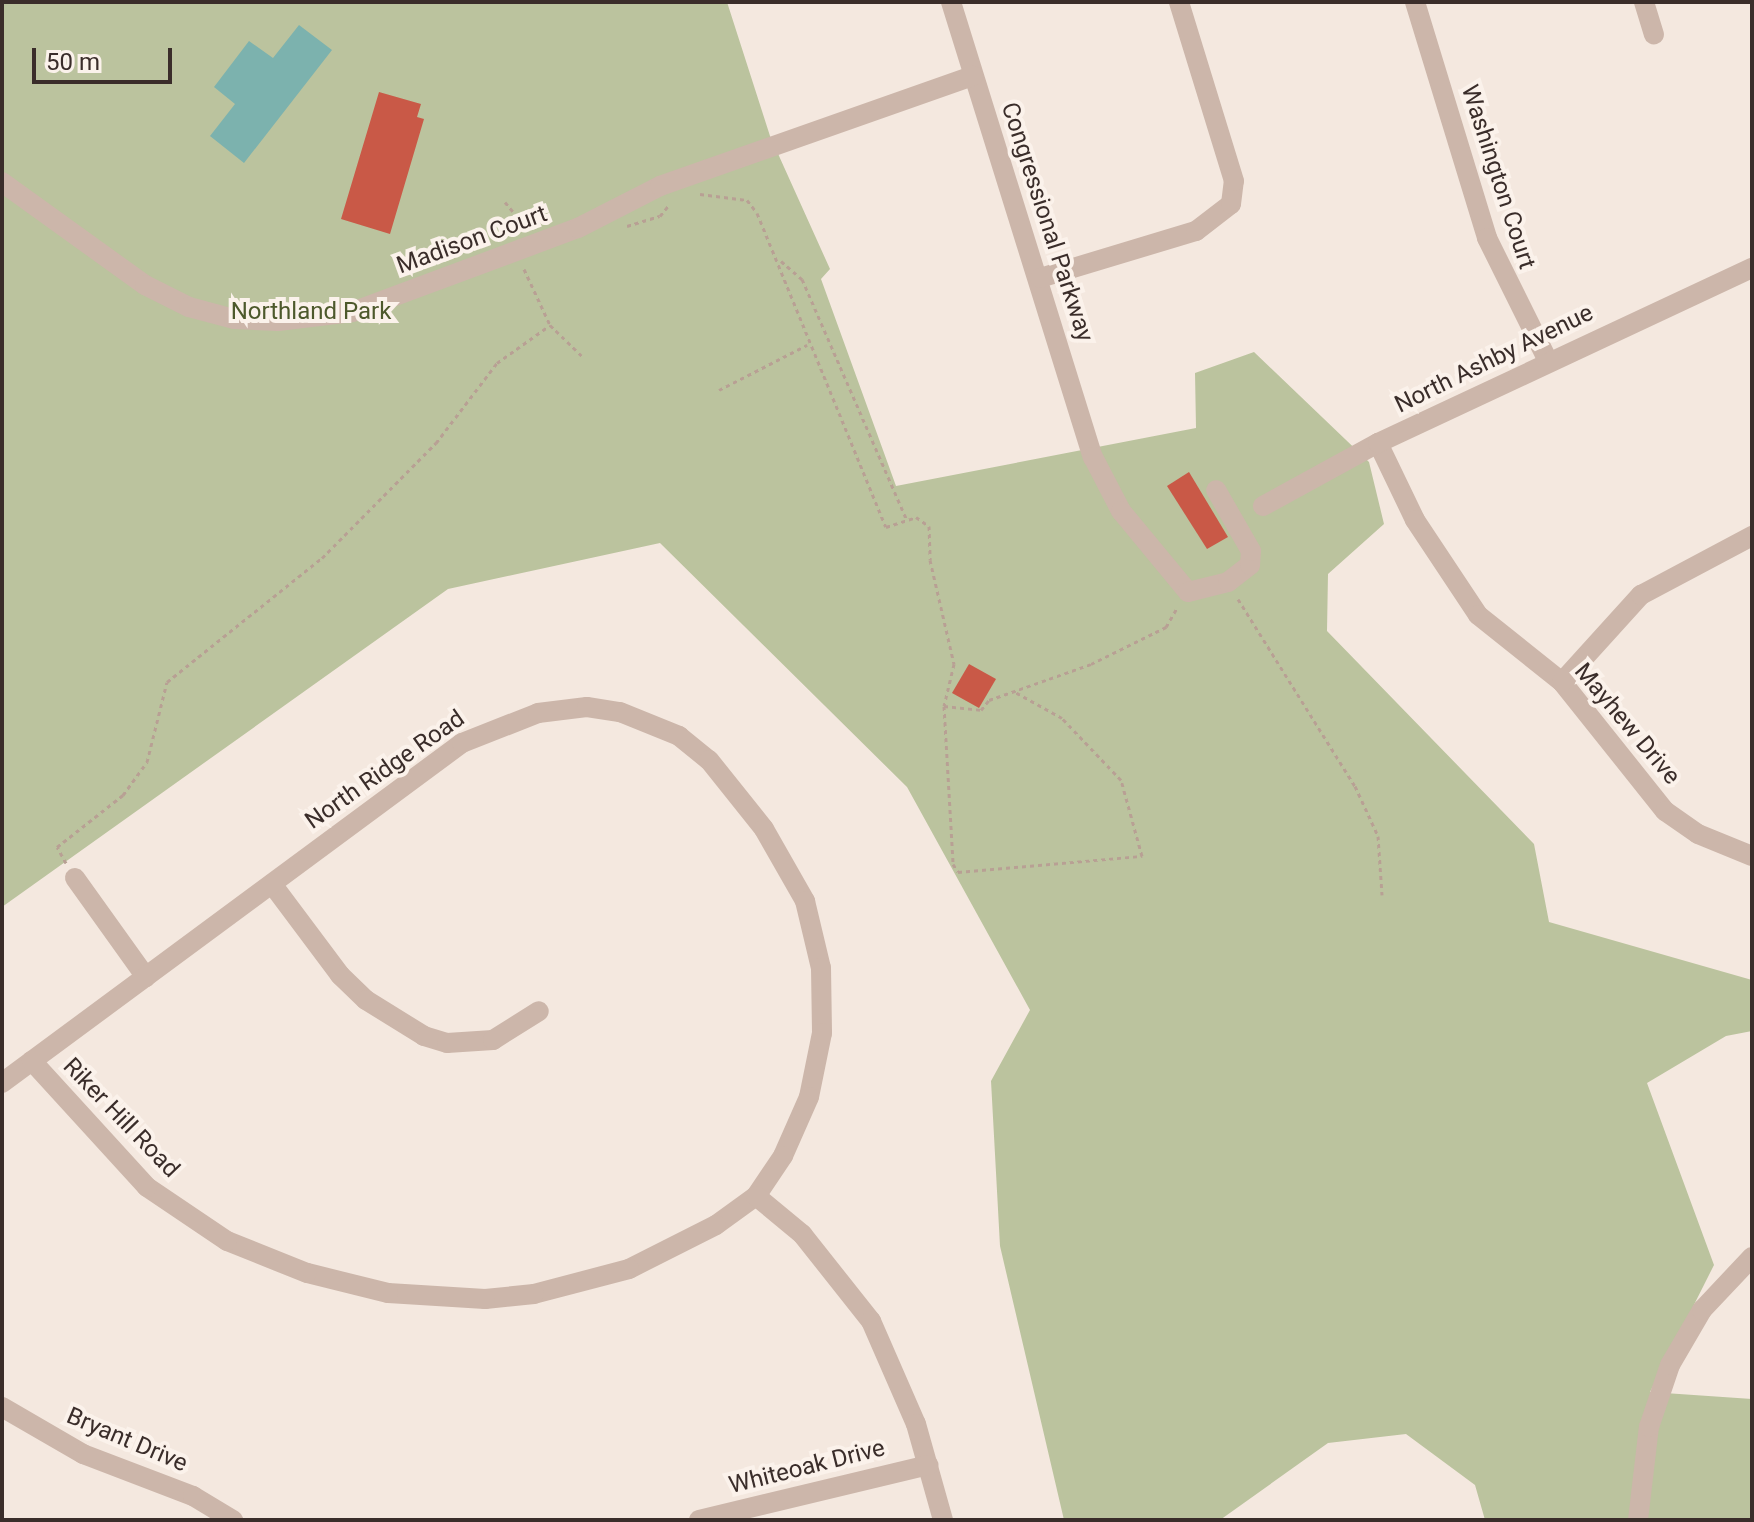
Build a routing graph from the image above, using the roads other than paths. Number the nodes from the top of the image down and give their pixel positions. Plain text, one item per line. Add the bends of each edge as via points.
1 (951, 2) edge
2 (1179, 2) edge
3 (1415, 2) edge
4 (1644, 2) edge
5 (1654, 35) dead end
6 (973, 76) junction
7 (2, 182) edge
8 (1752, 268) edge
9 (1040, 278) junction
10 (1548, 361) junction
11 (1378, 443) junction
12 (1216, 490) dead end
13 (1263, 506) dead end
14 (1752, 536) edge
15 (1562, 682) junction
16 (1752, 856) edge
17 (75, 878) road end
18 (272, 884) junction
19 (146, 977) junction
20 (539, 1011) dead end
21 (32, 1061) junction
22 (2, 1083) edge
23 (756, 1196) junction
24 (1752, 1257) edge
25 (2, 1407) edge
26 (928, 1465) junction
27 (223, 1517) edge
28 (699, 1520) edge
29 (943, 1520) edge
30 (1638, 1520) edge

1 - 6 street, Congressional Parkway
2 - 9 street via 1234,181 1231,204 1196,231
3 - 10 street, Washington Court via 1487,238
4 - 5 street
6 - 7 street, Madison Court via 660,186 520,260 352,312 234,319 189,307 145,285
6 - 9 street, Congressional Parkway
8 - 10 street, North Ashby Avenue
9 - 12 street, Congressional Parkway via 1093,457 1121,511 1188,592 1228,582 1250,565 1251,551
10 - 11 street, North Ashby Avenue
11 - 13 street, North Ashby Avenue
11 - 15 street, Mayhew Drive via 1454,587 1478,615
14 - 15 street via 1641,595
15 - 16 street, Mayhew Drive via 1665,811 1698,834
17 - 19 street
18 - 19 street, North Ridge Road
18 - 20 street via 340,975 366,1000 424,1036 447,1043 493,1040
18 - 23 street, North Ridge Road via 462,743 494,726 587,707 620,712 679,736 709,760 764,829 805,901 821,968 822,1033 809,1097 783,1156
19 - 21 street, North Ridge Road
21 - 22 street, North Ridge Road
21 - 23 street, Riker Hill Road via 117,1158 183,1216 307,1273 388,1293 485,1299 582,1284 674,1249
23 - 26 street via 811,1244 871,1321
24 - 30 street via 1702,1310 1670,1365 1649,1427
25 - 27 street, Bryant Drive via 83,1454
26 - 28 street, Whiteoak Drive
26 - 29 street

